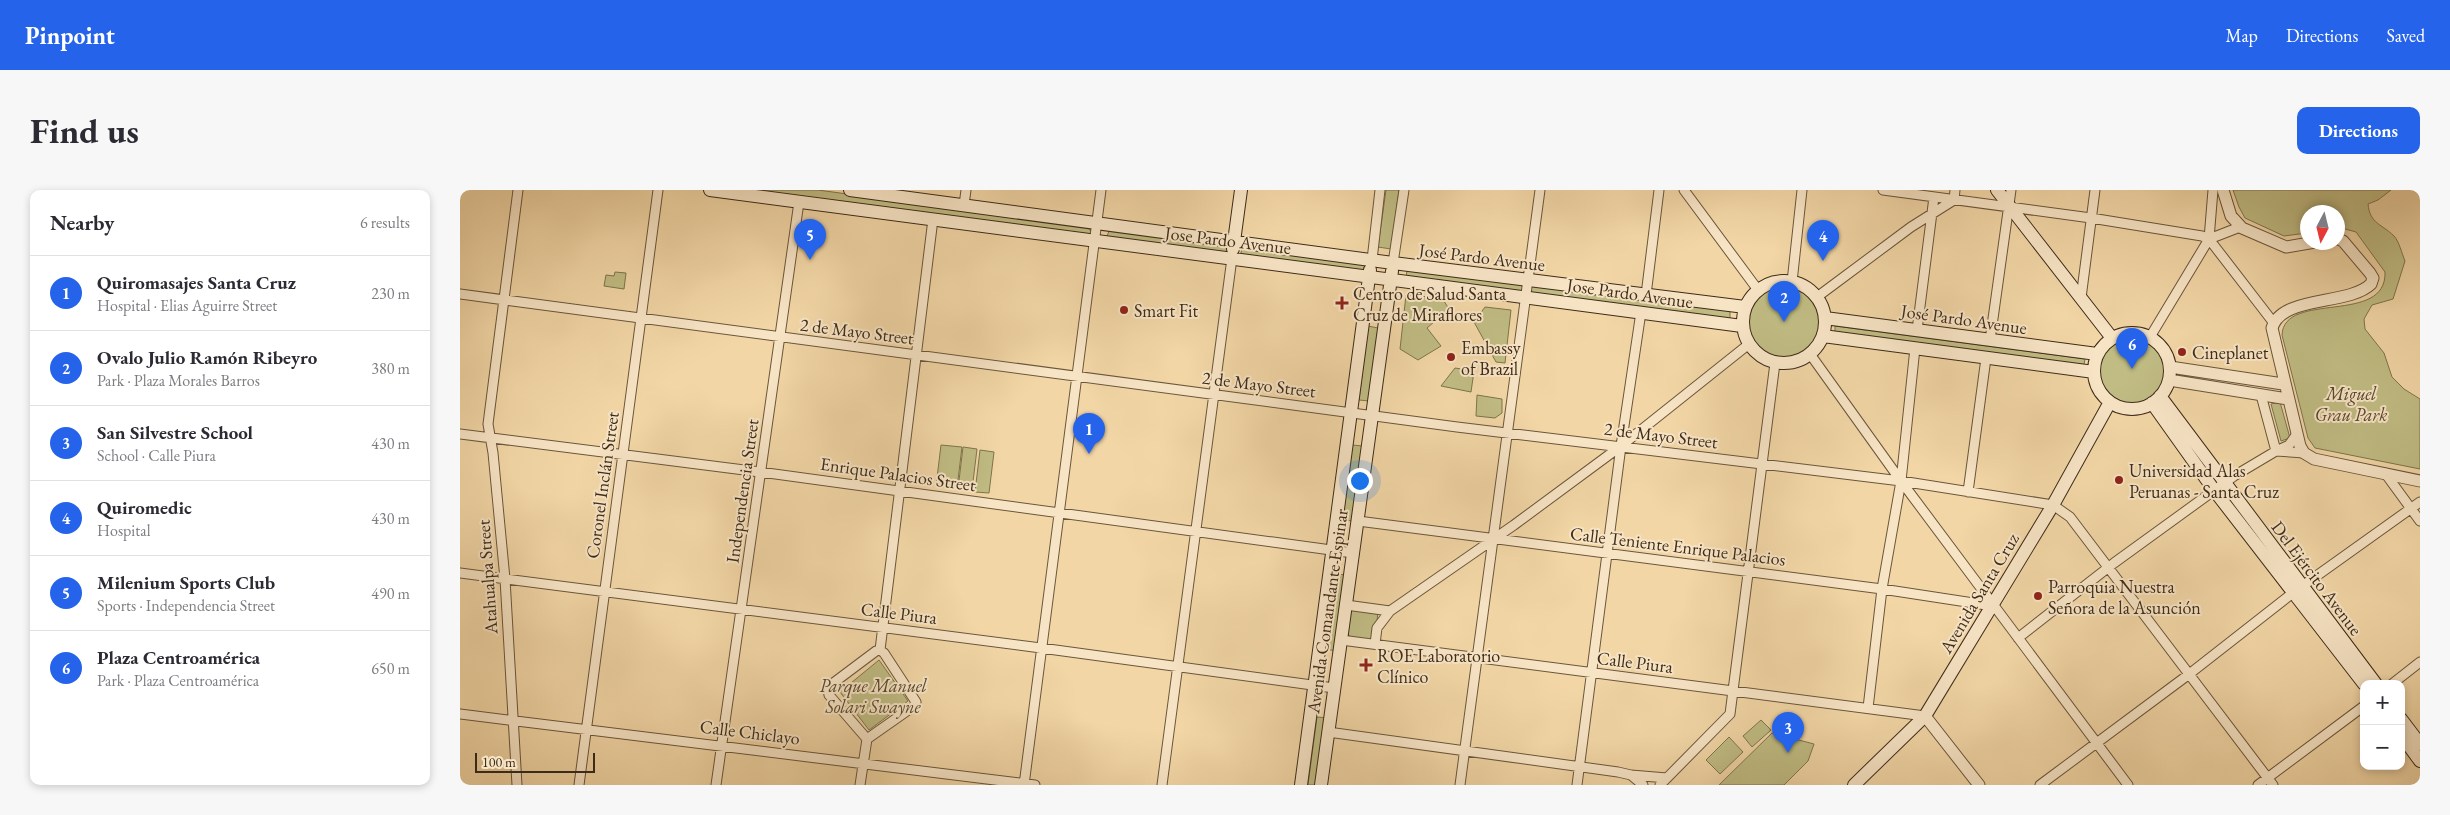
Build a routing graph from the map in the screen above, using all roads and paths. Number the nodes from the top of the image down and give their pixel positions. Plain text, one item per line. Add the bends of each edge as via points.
1 (518, 190) edge
2 (658, 190) edge
3 (710, 190) edge
4 (850, 190) edge
5 (966, 190) edge
6 (1101, 190) edge
7 (1241, 190) edge
8 (1380, 190) edge
9 (1404, 190) edge
10 (1540, 190) edge
11 (1659, 190) edge
12 (1684, 190) edge
13 (1802, 190) edge
14 (1887, 190) edge
15 (1955, 190) edge
16 (1997, 190) edge
17 (2011, 190) edge
18 (2095, 190) edge
19 (2213, 190) edge
20 (2223, 190) edge
21 (736, 192) edge
22 (1934, 197) junction
23 (1954, 200) junction
24 (799, 202) junction
25 (964, 205) junction
26 (2009, 207) junction
27 (1932, 214) junction
28 (2091, 218) junction
29 (933, 219) junction
30 (1096, 223) junction
31 (2240, 226) junction
32 (2209, 239) junction
33 (1094, 240) junction
34 (1234, 241) junction
35 (2345, 242) edge
36 (2300, 246) edge
37 (1232, 258) junction
38 (1372, 260) junction
39 (1393, 263) junction
40 (1370, 276) junction
41 (1390, 279) junction
42 (1528, 280) junction
43 (1792, 282) junction
44 (1758, 290) junction
45 (460, 294) edge
46 (1646, 295) junction
47 (1526, 297) junction
48 (1817, 297) junction
49 (2080, 298) junction
50 (503, 300) junction
51 (1745, 307) junction
52 (1641, 312) junction
53 (1825, 318) junction
54 (641, 319) junction
55 (2273, 322) junction
56 (1742, 326) junction
57 (1917, 330) junction
58 (1823, 336) junction
59 (778, 337) junction
60 (2150, 337) junction
61 (2112, 338) junction
62 (1990, 340) junction
63 (1749, 344) junction
64 (1915, 348) junction
65 (1810, 354) junction
66 (2098, 354) junction
67 (916, 355) junction
68 (1986, 358) junction
69 (1775, 363) junction
70 (2170, 367) junction
71 (2094, 372) junction
72 (1076, 377) junction
73 (2169, 380) junction
74 (2283, 384) junction
75 (2261, 394) junction
76 (1214, 395) junction
77 (2156, 399) junction
78 (2288, 399) junction
79 (2110, 402) junction
80 (1350, 413) junction
81 (1372, 415) junction
82 (1508, 433) junction
83 (460, 434) edge
84 (2297, 434) junction
85 (1633, 437) junction
86 (489, 438) junction
87 (1621, 446) junction
88 (1636, 448) junction
89 (2276, 451) junction
90 (2304, 453) junction
91 (624, 454) junction
92 (1763, 464) junction
93 (760, 472) junction
94 (2385, 473) junction
95 (1900, 481) junction
96 (2420, 481) edge
97 (2219, 487) junction
98 (900, 491) junction
99 (1968, 492) junction
100 (2420, 502) edge
101 (2054, 506) junction
102 (2411, 508) junction
103 (1058, 512) junction
104 (1496, 516) junction
105 (1358, 521) junction
106 (2420, 521) edge
107 (1517, 523) junction
108 (1195, 531) junction
109 (1478, 537) junction
110 (1494, 539) junction
111 (1332, 550) junction
112 (1478, 550) junction
113 (1353, 553) junction
114 (1607, 554) junction
115 (2107, 568) junction
116 (1749, 572) junction
117 (460, 573) edge
118 (505, 579) junction
119 (1882, 589) junction
120 (604, 590) junction
121 (2298, 590) junction
122 (1346, 605) junction
123 (1993, 606) junction
124 (742, 609) junction
125 (1390, 611) junction
126 (883, 627) junction
127 (2018, 638) junction
128 (1342, 640) junction
129 (1375, 644) junction
130 (1042, 648) junction
131 (880, 650) junction
132 (1476, 658) junction
133 (2420, 662) edge
134 (1178, 667) junction
135 (1592, 673) junction
136 (2188, 675) junction
137 (2361, 680) edge
138 (2373, 680) edge
139 (2397, 680) edge
140 (1314, 686) junction
141 (1334, 688) junction
142 (1734, 691) junction
143 (1868, 708) junction
144 (2360, 709) edge
145 (460, 714) edge
146 (1925, 716) junction
147 (512, 720) junction
148 (2405, 724) edge
149 (586, 729) junction
150 (1328, 732) junction
151 (867, 739) junction
152 (2405, 740) edge
153 (2097, 742) junction
154 (2420, 744) edge
155 (721, 745) junction
156 (1464, 752) junction
157 (2420, 761) edge
158 (863, 763) junction
159 (1579, 768) junction
160 (1631, 775) junction
161 (1667, 778) junction
162 (2270, 782) edge
163 (1024, 784) edge
164 (517, 785) edge
165 (579, 785) edge
166 (716, 785) edge
167 (860, 785) edge
168 (1035, 785) edge
169 (1162, 785) edge
170 (1301, 785) edge
171 (1321, 785) edge
172 (1460, 785) edge
173 (1577, 785) edge
174 (1643, 785) edge
175 (1660, 785) edge
176 (1854, 785) edge
177 (1979, 785) edge
178 (2040, 785) edge
179 (2128, 785) edge
180 (2258, 785) edge

1 - 50 street, Atahualpa Street
2 - 54 street, Coronel Inclán Street
3 - 21 main road, Jose Pardo Avenue
4 - 25 main road, Jose Pardo Avenue
5 - 25 street
6 - 30 street
7 - 34 main road
8 - 38 street
9 - 39 street
10 - 42 street
11 - 46 street
12 - 44 street
13 - 43 street
14 - 22 street
15 - 23 street
16 - 26 main road
17 - 26 street
18 - 28 street
19 - 32 street
20 - 31 street via 2231,216
21 - 24 main road, Jose Pardo Avenue
22 - 23 street
22 - 27 street
23 - 26 street
23 - 27 street
24 - 29 main road, Jose Pardo Avenue
24 - 59 street, Independencia Street
25 - 30 main road, Jose Pardo Avenue
26 - 28 street
26 - 49 main road
26 - 62 street
27 - 48 street
27 - 57 street
28 - 32 street
28 - 49 street
29 - 33 main road, Jose Pardo Avenue
29 - 67 street
30 - 33 street
30 - 34 main road, Jose Pardo Avenue
31 - 32 street
31 - 36 street via 2284,246
32 - 55 street
32 - 60 street
33 - 37 main road, Jose Pardo Avenue
33 - 72 street
34 - 37 main road
34 - 38 main road, Jose Pardo Avenue
35 - 55 street via 2370,273 2371,284 2359,291 2287,310
37 - 40 main road, Jose Pardo Avenue
37 - 76 street
38 - 39 main road, Jose Pardo Avenue
38 - 40 main road, Avenida Comandante Espinar
39 - 41 main road, Avenida Comandante Espinar
39 - 42 main road, José Pardo Avenue
40 - 41 main road, Jose Pardo Avenue
40 - 80 main road, Avenida Comandante Espinar
41 - 47 main road, Jose Pardo Avenue
41 - 81 main road, Avenida Comandante Espinar
42 - 46 main road, José Pardo Avenue
42 - 47 street
43 - 44 main road via 1775,282
43 - 48 main road via 1806,287
44 - 51 main road
45 - 50 street, 2 de Mayo Street
46 - 51 main road, José Pardo Avenue
47 - 52 main road, Jose Pardo Avenue
47 - 82 street
48 - 53 main road
49 - 61 main road
50 - 54 street, 2 de Mayo Street
50 - 86 street, Atahualpa Street
51 - 56 main road
52 - 56 main road, Jose Pardo Avenue
52 - 87 street
53 - 57 main road, José Pardo Avenue
53 - 58 main road
54 - 59 street, 2 de Mayo Street
54 - 91 street, Coronel Inclán Street
55 - 74 street via 2272,335
56 - 63 main road
57 - 62 main road, José Pardo Avenue
58 - 64 main road, José Pardo Avenue
58 - 65 main road
59 - 67 street, 2 de Mayo Street
59 - 93 street, Independencia Street
60 - 61 main road via 2128,333
60 - 70 main road via 2163,348
61 - 66 main road
62 - 66 main road, José Pardo Avenue
63 - 69 main road via 1762,357
63 - 85 street
64 - 68 main road, José Pardo Avenue
64 - 95 street
65 - 69 main road via 1792,363
65 - 95 street
66 - 71 main road
67 - 72 street, 2 de Mayo Street
67 - 98 street
68 - 71 main road, José Pardo Avenue
68 - 99 street
69 - 92 street
70 - 73 main road
70 - 74 street
71 - 79 main road via 2099,389
72 - 76 street, 2 de Mayo Street
72 - 103 street
73 - 75 street
73 - 77 main road
74 - 78 street
75 - 78 street
75 - 89 street
76 - 80 street, 2 de Mayo Street
76 - 108 street
77 - 79 main road via 2131,408
77 - 97 main road, Del Ejército Avenue
78 - 84 street
79 - 101 main road, Avenida Santa Cruz
80 - 81 street, 2 de Mayo Street
80 - 111 main road, Avenida Comandante Espinar
81 - 82 street, 2 de Mayo Street
81 - 105 main road, Avenida Comandante Espinar
82 - 87 street, 2 de Mayo Street
82 - 104 street
83 - 86 street, Enrique Palacios Street
84 - 89 street via 2289,444
84 - 90 street
85 - 87 street
85 - 88 street via 1632,443
86 - 91 street, Enrique Palacios Street
86 - 118 street, Atahualpa Street
87 - 88 street, 2 de Mayo Street
87 - 107 street
87 - 114 street
88 - 92 street, 2 de Mayo Street
89 - 90 street
89 - 97 street
90 - 94 street via 2318,460
91 - 93 street, Enrique Palacios Street
91 - 120 street, Coronel Inclán Street
92 - 95 street, 2 de Mayo Street
92 - 116 street
93 - 98 street, Enrique Palacios Street
93 - 124 street, Independencia Street
94 - 96 street
94 - 102 street
95 - 99 street, 2 de Mayo Street
95 - 119 street
95 - 123 street
97 - 115 street
97 - 121 main road, Del Ejército Avenue
98 - 103 street, Enrique Palacios Street
98 - 126 street
99 - 101 street, 2 de Mayo Street
100 - 102 street
101 - 115 street via 2070,517
101 - 123 main road, Avenida Santa Cruz
102 - 106 street
102 - 121 street
103 - 108 street, Enrique Palacios Street
103 - 130 street
104 - 107 street
104 - 110 street
105 - 109 street, Calle Teniente Enrique Palacios
105 - 113 main road, Avenida Comandante Espinar
107 - 110 street
108 - 111 street, Enrique Palacios Street
108 - 134 street
109 - 110 street, Calle Teniente Enrique Palacios
109 - 112 street via 1481,544
110 - 112 street
110 - 114 street, Calle Teniente Enrique Palacios
110 - 132 street
111 - 113 street
111 - 140 main road, Avenida Comandante Espinar
112 - 125 street
113 - 122 main road, Avenida Comandante Espinar
114 - 116 street, Calle Teniente Enrique Palacios
114 - 135 street
115 - 127 street
115 - 136 street
116 - 119 street, Calle Teniente Enrique Palacios
116 - 142 street
117 - 118 street, Calle Piura
118 - 120 street, Calle Piura
118 - 147 street, Atahualpa Street
119 - 123 street, Calle Teniente Enrique Palacios
119 - 143 street
120 - 124 street, Calle Piura
120 - 149 street, Coronel Inclán Street
121 - 136 street
121 - 137 main road, Del Ejército Avenue
121 - 138 main road, Del Ejército Avenue
122 - 125 street
122 - 128 main road, Avenida Comandante Espinar
123 - 127 street
123 - 146 main road, Avenida Santa Cruz
124 - 126 street, Calle Piura
124 - 155 street, Independencia Street
125 - 129 street via 1377,628
126 - 130 street, Calle Piura
126 - 131 street
127 - 153 street
128 - 129 street, Calle Piura
128 - 141 main road, Avenida Comandante Espinar
129 - 132 street, Calle Piura
130 - 134 street, Calle Piura
130 - 163 street
131 - 151 street via 916,702 873,738
131 - 151 street via 828,689
132 - 135 street, Calle Piura
132 - 156 street
133 - 139 street
134 - 140 street, Calle Piura
134 - 169 street
135 - 142 street, Calle Piura
135 - 159 street
136 - 153 street
136 - 162 street
140 - 141 street, Calle Piura
140 - 170 main road, Avenida Comandante Espinar
141 - 150 main road, Avenida Comandante Espinar
142 - 143 street, Calle Piura
142 - 161 street via 1729,717
143 - 146 street, Calle Piura
144 - 162 street
145 - 147 street, Calle Chiclayo
146 - 176 main road, Avenida Santa Cruz
146 - 177 street
147 - 149 street, Calle Chiclayo
147 - 164 street, Atahualpa Street
148 - 154 main road
149 - 155 street, Calle Chiclayo
149 - 165 street, Coronel Inclán Street
150 - 156 street
150 - 171 main road, Avenida Comandante Espinar
151 - 158 street
152 - 157 main road
153 - 178 street
153 - 179 street
155 - 158 street, Calle Chiclayo
155 - 166 street, Independencia Street
156 - 159 street
156 - 172 street
158 - 163 street, Calle Chiclayo
158 - 167 street
159 - 160 street
159 - 173 street
160 - 161 street
160 - 174 street
161 - 175 street
162 - 180 street
163 - 168 street, Calle Chiclayo

